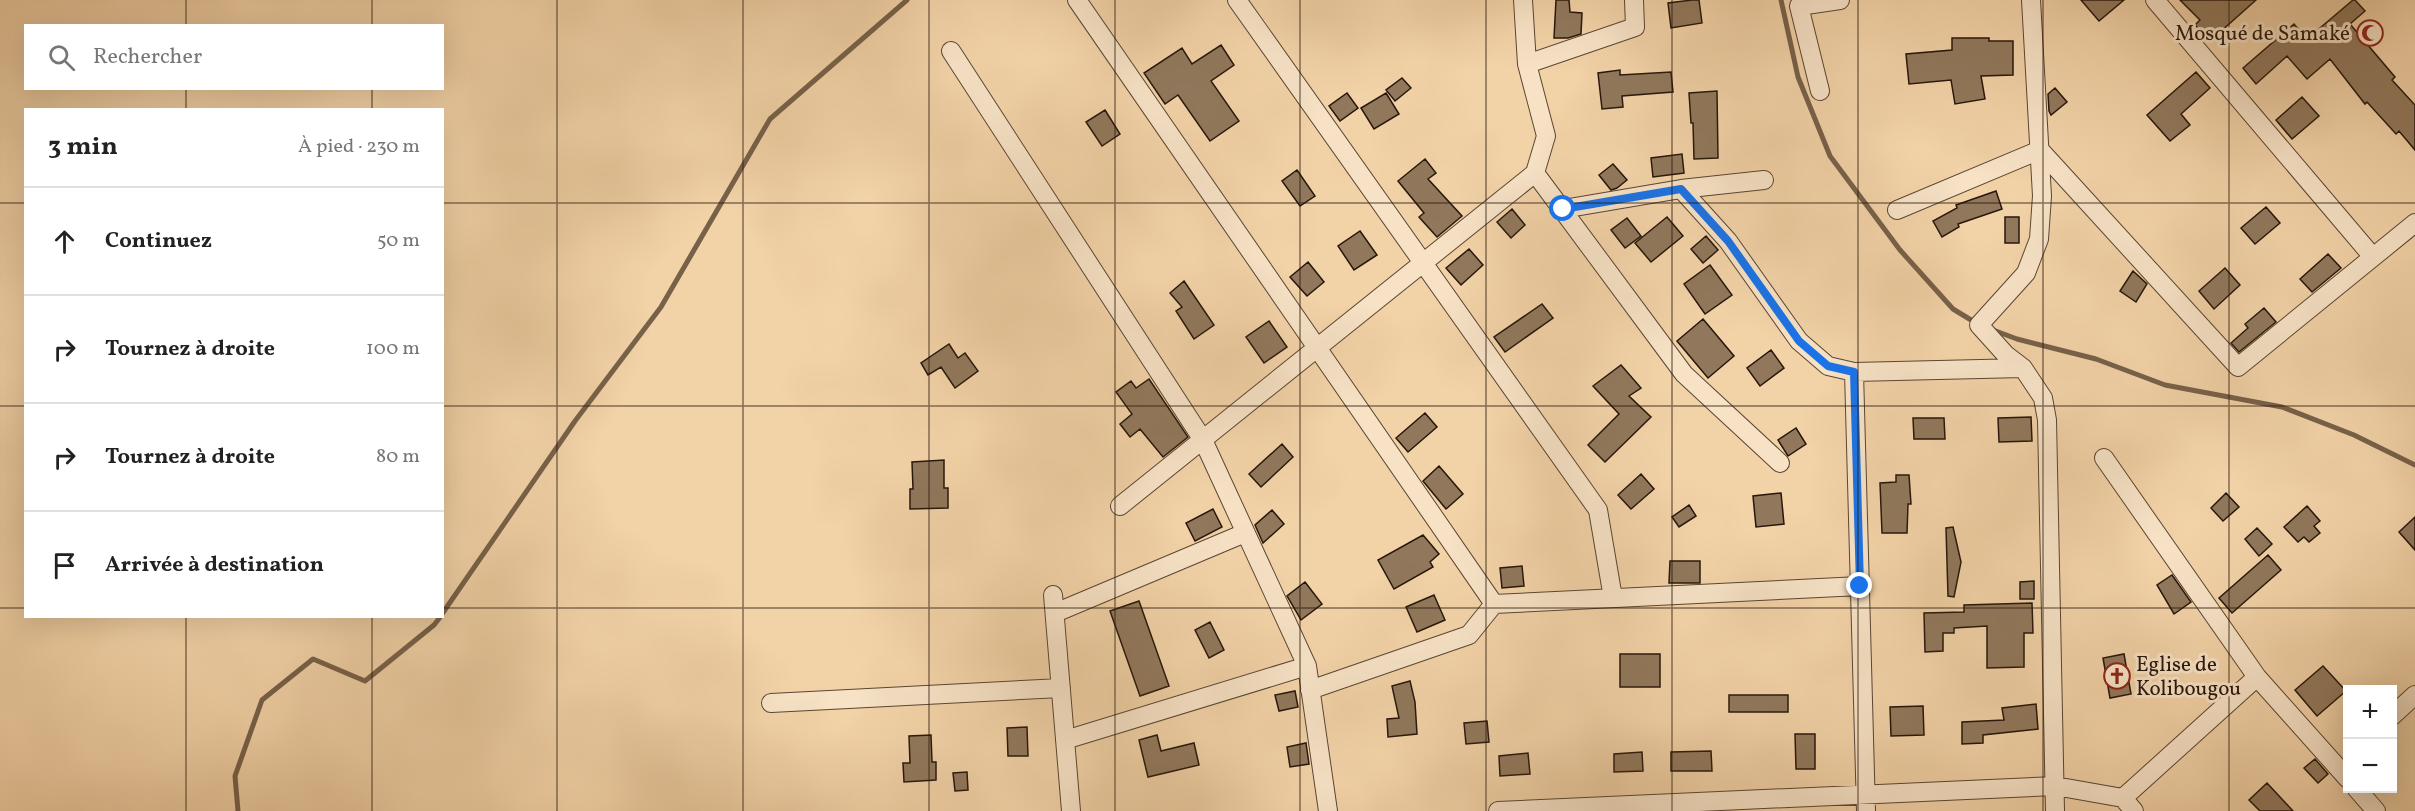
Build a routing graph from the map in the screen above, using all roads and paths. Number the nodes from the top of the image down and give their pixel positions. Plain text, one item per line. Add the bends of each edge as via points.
1 (1077, 0) edge
2 (1237, 0) edge
3 (1523, 0) edge
4 (1634, 0) edge
5 (1840, 0) edge
6 (2031, 0) edge
7 (2155, 0) edge
8 (951, 51) dead end
9 (1527, 64) junction
10 (1820, 91) dead end
11 (2040, 150) junction
12 (1535, 173) junction
13 (1764, 180) dead end
14 (1681, 189) junction
15 (1563, 209) junction
16 (1897, 210) dead end
17 (2415, 223) edge
18 (2373, 257) junction
19 (1423, 263) junction
20 (1317, 348) junction
21 (2023, 368) junction
22 (1854, 372) junction
23 (1203, 440) junction
24 (2104, 458) dead end
25 (1780, 463) dead end
26 (1120, 506) dead end
27 (1245, 532) junction
28 (1860, 586) junction
29 (1613, 598) junction
30 (1494, 603) junction
31 (1307, 666) junction
32 (2257, 677) junction
33 (1061, 688) junction
34 (1310, 690) junction
35 (2415, 696) edge
36 (771, 703) dead end
37 (2397, 712) edge
38 (1065, 740) junction
39 (2343, 766) edge
40 (2055, 786) junction
41 (2360, 793) edge
42 (1866, 803) edge
43 (2128, 805) edge
44 (1071, 811) edge
45 (1328, 811) edge
46 (1498, 811) edge
47 (2055, 811) edge
48 (2376, 811) edge

1 - 20 street
2 - 19 street
3 - 9 street
4 - 9 street via 1635,27
5 - 10 street via 1799,6
6 - 11 street
7 - 18 street
8 - 23 street
9 - 12 street via 1546,135
11 - 16 street
11 - 18 street via 2238,367
11 - 21 street via 2039,239 2026,273 1979,325
12 - 15 street
12 - 19 street
13 - 14 street
14 - 15 street
14 - 22 street via 1728,241 1799,341 1828,366
15 - 25 street via 1684,374
17 - 18 street
19 - 20 street
19 - 29 street via 1598,510
20 - 23 street
20 - 30 street
21 - 22 street
21 - 40 street via 2043,398 2047,420
22 - 28 street
23 - 26 street
23 - 27 street
24 - 32 street
27 - 31 street
27 - 33 street via 1054,604
28 - 29 street
28 - 42 street
29 - 30 street
30 - 34 street via 1468,635
31 - 34 street
31 - 38 street
32 - 39 street
32 - 43 street
33 - 36 street
33 - 38 street
34 - 45 street
35 - 37 street
38 - 44 street
40 - 42 street
40 - 43 street
40 - 47 street
41 - 48 street
42 - 46 street

